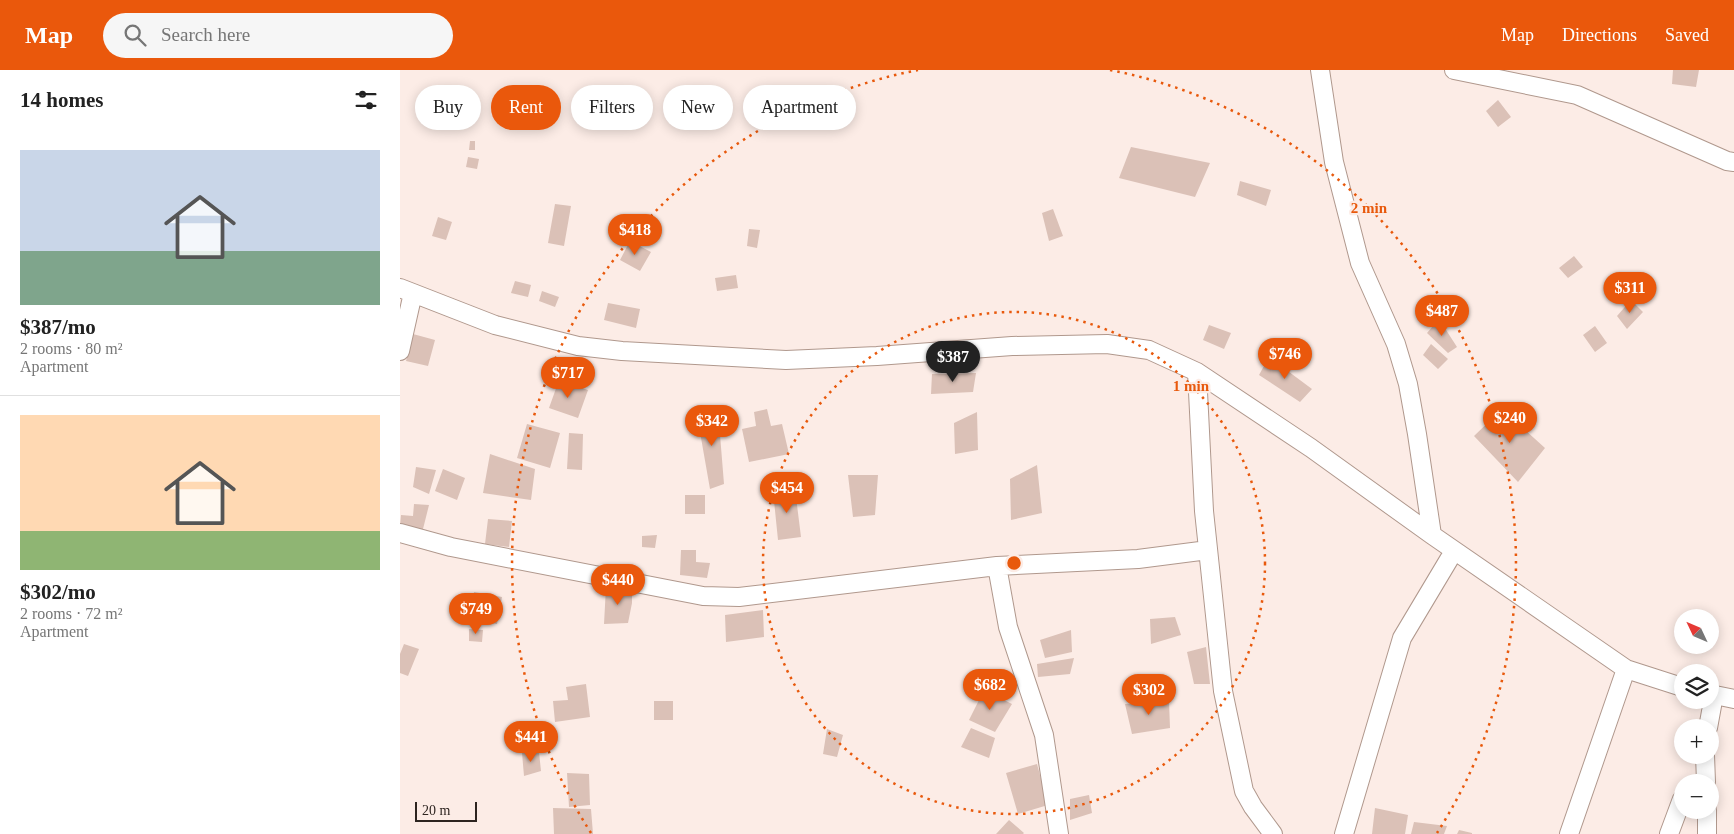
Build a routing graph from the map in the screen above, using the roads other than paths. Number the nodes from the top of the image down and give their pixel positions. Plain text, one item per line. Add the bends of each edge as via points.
1 (1320, 70) edge
2 (1454, 70) edge
3 (1734, 162) edge
4 (406, 290) edge
5 (400, 351) edge
6 (1197, 372) junction
7 (400, 533) edge
8 (1432, 536) junction
9 (1208, 550) junction
10 (1454, 551) junction
11 (997, 566) junction
12 (1626, 669) junction
13 (1674, 684) edge
14 (1719, 696) edge
15 (1734, 699) edge
16 (1674, 819) edge
17 (1707, 819) edge
18 (1059, 834) edge
19 (1273, 834) edge
20 (1344, 834) edge
21 (1569, 834) edge
22 (1669, 834) edge
23 (1708, 834) edge

1 - 8 street via 1334,162 1360,263 1396,344 1408,384
2 - 3 street via 1577,95
4 - 5 street
4 - 6 street via 495,325 578,346 622,351 786,360 1012,346 1107,344 1149,350
6 - 8 street via 1311,448
6 - 9 street
7 - 11 street via 451,547 703,596 739,597
8 - 10 street
9 - 11 street via 1138,559
9 - 19 street via 1223,691 1244,791
10 - 12 street
10 - 20 street via 1402,638
11 - 18 street via 1008,627 1044,735
12 - 13 street
12 - 21 street
14 - 15 street
16 - 22 street
17 - 23 street

